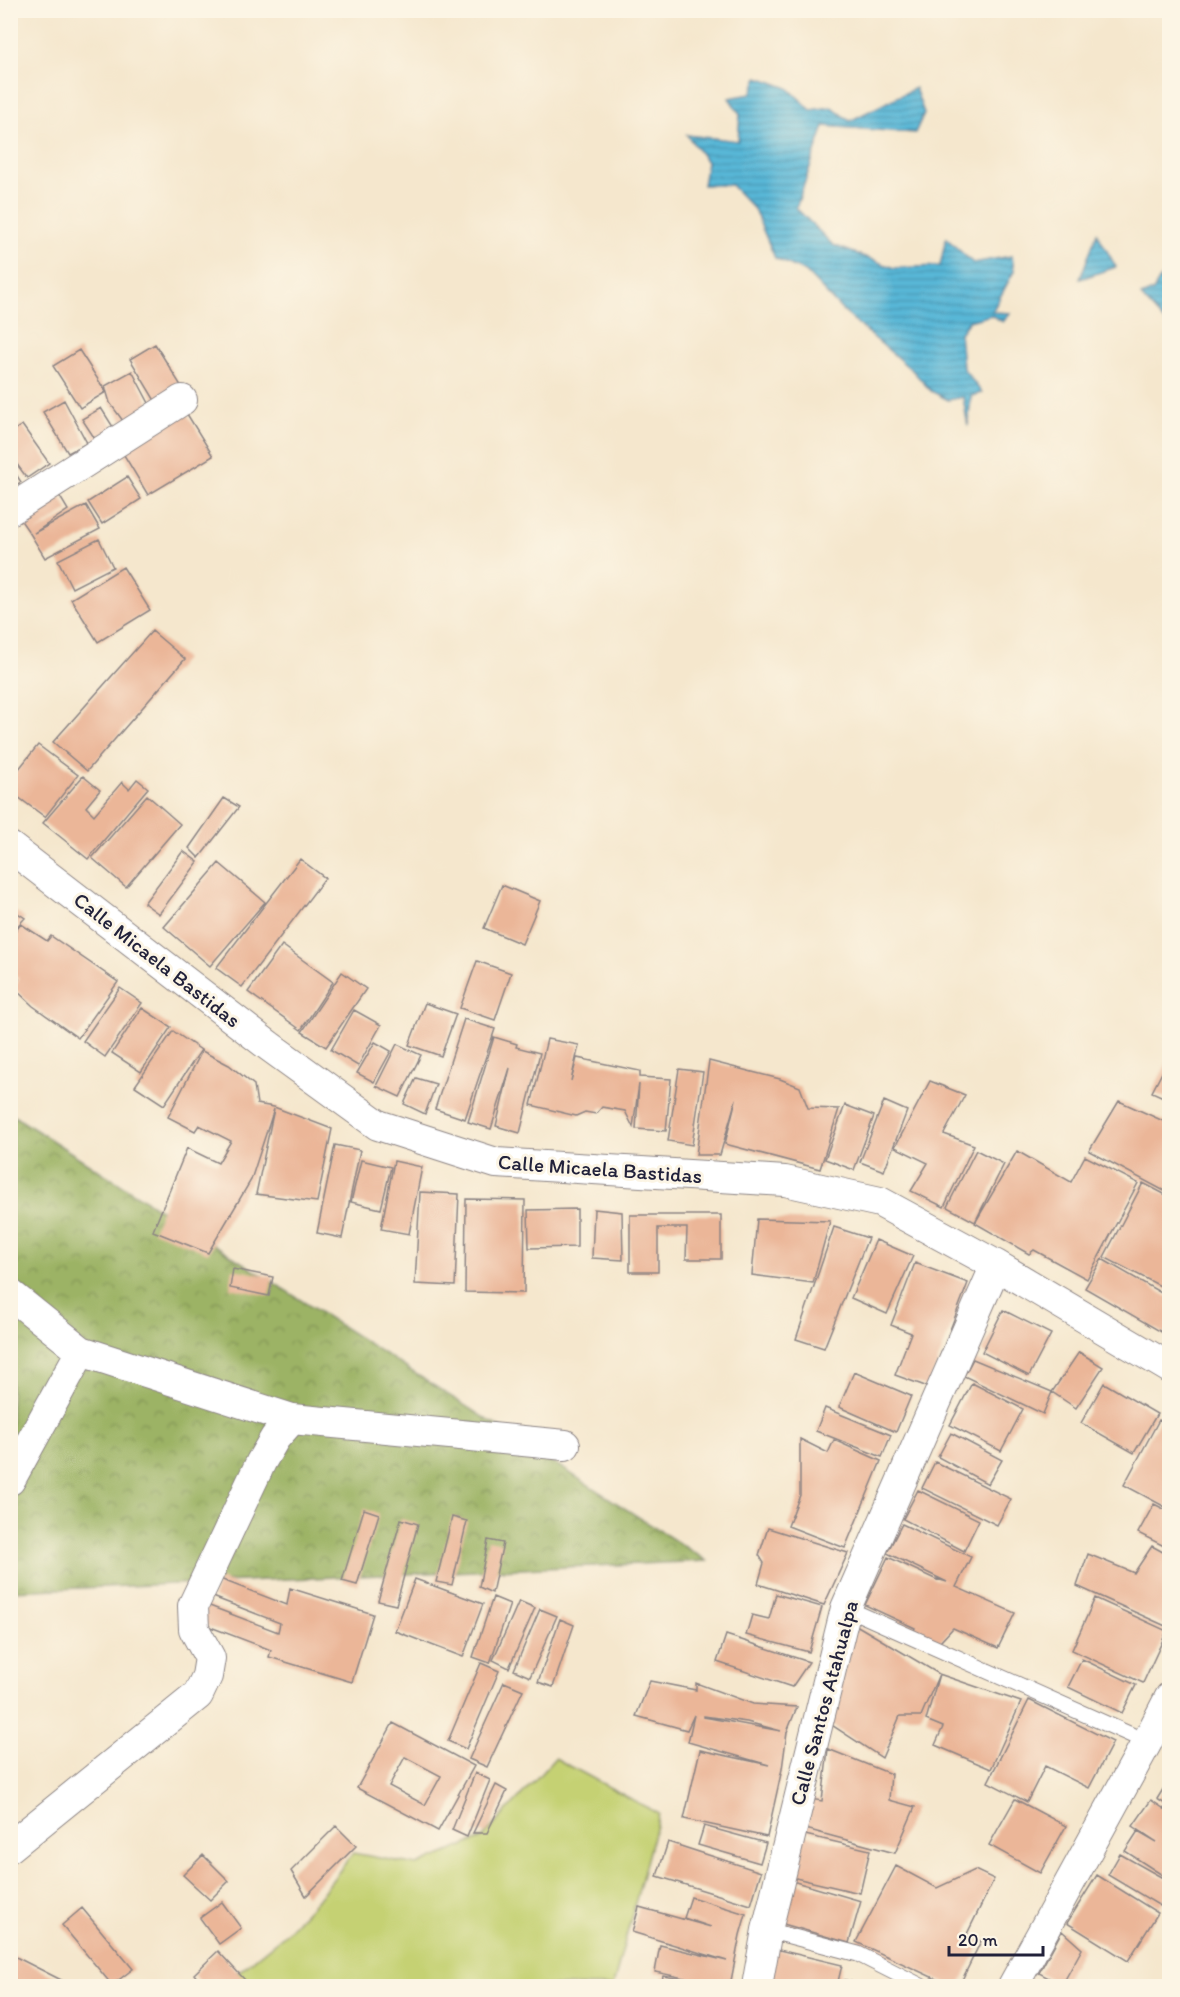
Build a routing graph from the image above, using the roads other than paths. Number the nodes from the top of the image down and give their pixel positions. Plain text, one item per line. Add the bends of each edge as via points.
1 (182, 400) dead end
2 (10, 510) edge
3 (10, 847) edge
4 (996, 1265) junction
5 (10, 1294) edge
6 (81, 1351) junction
7 (1170, 1368) edge
8 (292, 1419) junction
9 (565, 1445) dead end
10 (10, 1480) edge
11 (846, 1608) junction
12 (1170, 1697) edge
13 (1147, 1742) junction
14 (10, 1847) edge
15 (767, 1930) junction
16 (756, 1986) edge
17 (921, 1986) edge
18 (1013, 1986) edge

1 - 2 street
3 - 4 street, Calle Micaela Bastidas via 378,1125 496,1163 785,1181 870,1199
4 - 7 street, Calle Micaela Bastidas
4 - 11 street, Calle Santos Atahualpa
5 - 6 street
6 - 8 street
6 - 10 street
8 - 9 street
8 - 14 street via 261,1462 193,1606 194,1629 210,1658 198,1695
11 - 13 lane
11 - 15 street, Calle Santos Atahualpa
12 - 13 street
13 - 18 street
15 - 16 street, Calle Santos Atahualpa
15 - 17 lane via 858,1954

